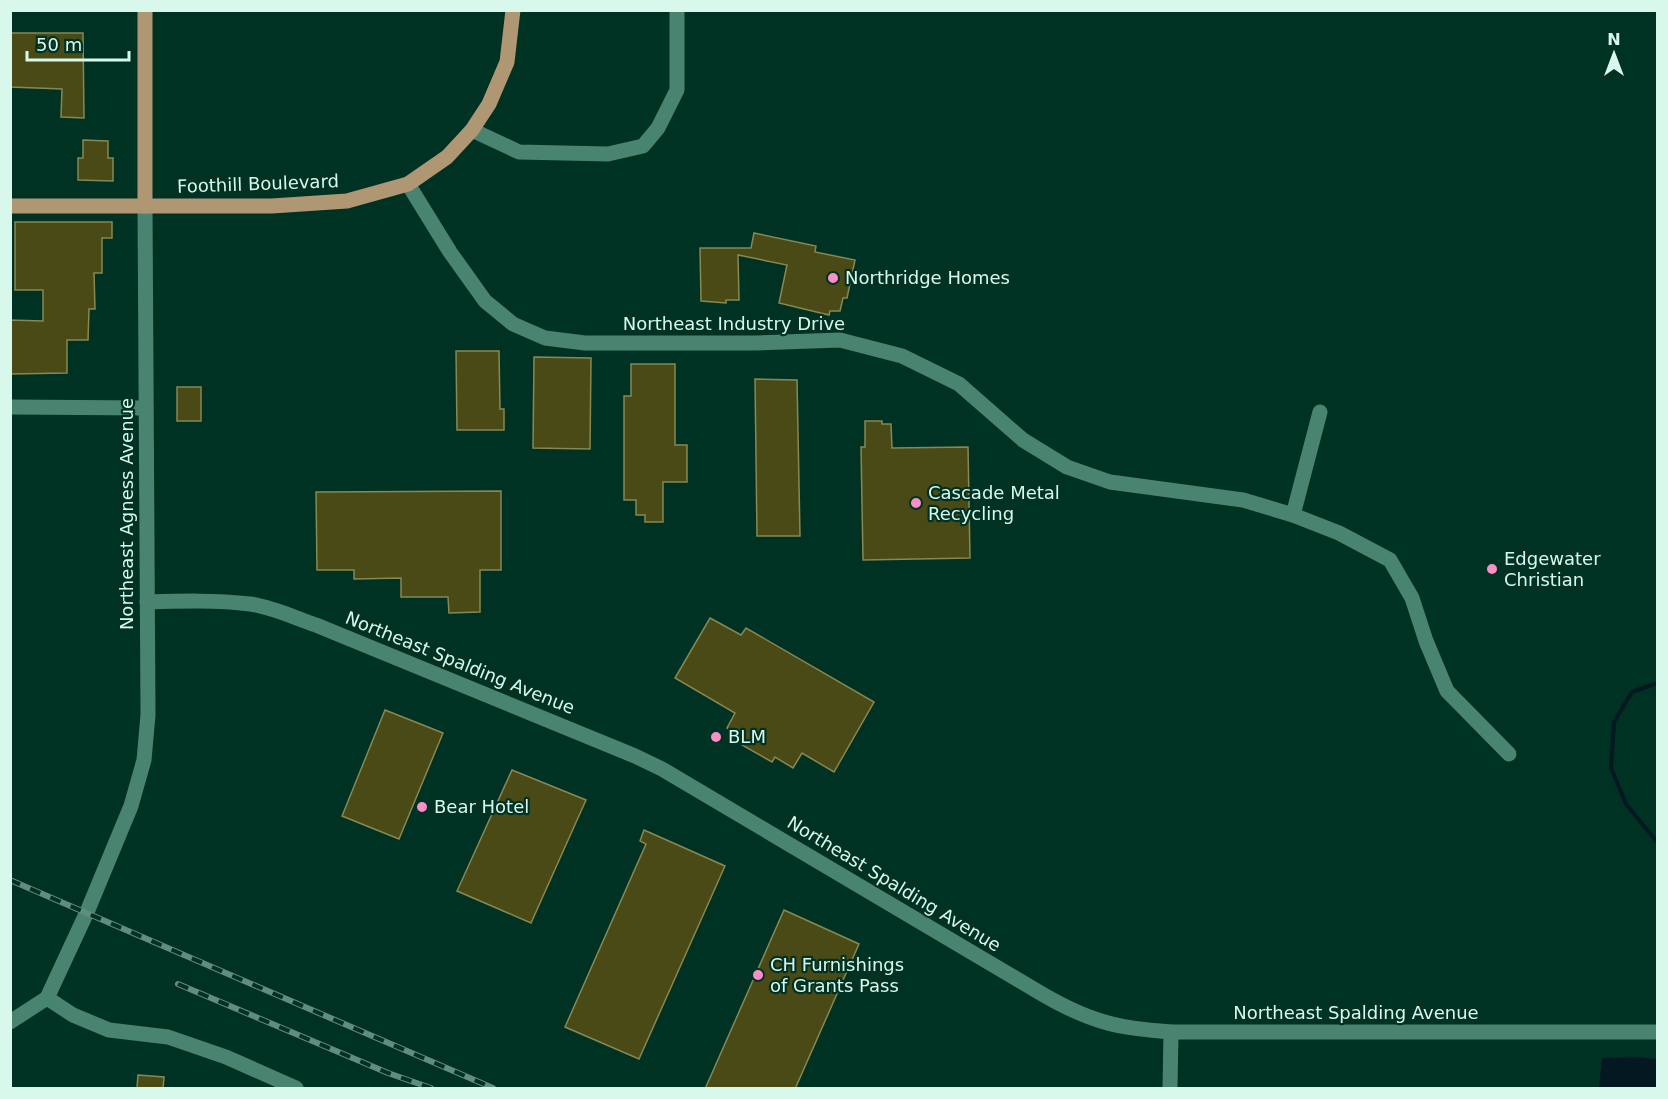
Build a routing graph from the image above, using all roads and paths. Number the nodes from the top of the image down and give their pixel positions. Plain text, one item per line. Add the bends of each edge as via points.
1 (145, 10) edge
2 (513, 10) edge
3 (677, 10) edge
4 (472, 130) junction
5 (408, 184) junction
6 (10, 206) edge
7 (145, 206) junction
8 (10, 407) edge
9 (146, 408) junction
10 (1320, 412) dead end
11 (1293, 515) junction
12 (147, 602) junction
13 (1509, 754) dead end
14 (47, 998) junction
15 (10, 1022) edge
16 (1170, 1032) junction
17 (1658, 1032) edge
18 (296, 1089) edge
19 (1170, 1089) edge

1 - 7 main road, Northeast Agness Avenue
2 - 4 main road, Foothill Boulevard via 507,62 489,104
3 - 4 street via 677,90 658,128 643,146 608,154 519,152
4 - 5 main road, Foothill Boulevard via 447,157
5 - 7 main road, Foothill Boulevard via 347,201 272,206
5 - 11 street, Northeast Industry Drive via 485,302 513,324 545,338 585,343 840,340 902,356 959,384 1023,440 1067,467 1110,482 1243,500
6 - 7 main road, Foothill Boulevard
7 - 9 street, Northeast Agness Avenue
8 - 9 street
9 - 12 street, Northeast Agness Avenue
10 - 11 street
11 - 13 street, Northeast Industry Drive via 1339,533 1390,560 1412,598 1447,691
12 - 14 street, Northeast Agness Avenue via 148,715 144,760 127,816
12 - 16 street, Northeast Spalding Avenue via 251,604 272,609 635,756 1066,1008 1101,1022
14 - 15 street
14 - 18 street via 73,1015 109,1030 168,1037 226,1057
16 - 17 street, Northeast Spalding Avenue
16 - 19 street

